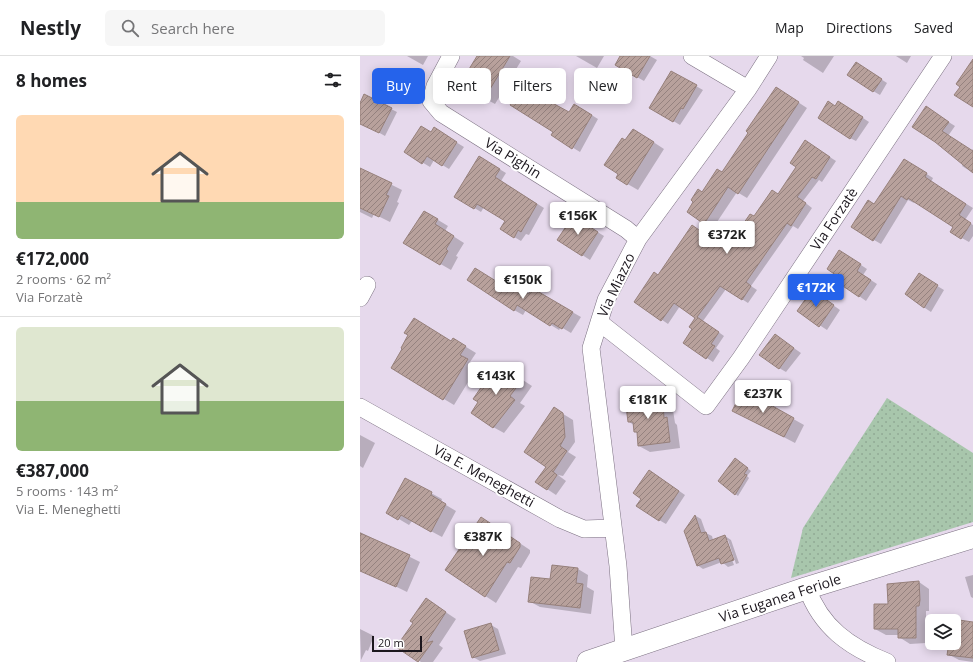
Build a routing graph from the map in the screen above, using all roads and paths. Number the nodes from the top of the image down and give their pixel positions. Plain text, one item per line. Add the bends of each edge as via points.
1 (451, 56) edge
2 (692, 56) edge
3 (769, 56) edge
4 (943, 56) edge
5 (748, 89) junction
6 (638, 239) junction
7 (599, 322) junction
8 (360, 407) edge
9 (613, 528) junction
10 (973, 537) edge
11 (807, 588) junction
12 (624, 650) junction
13 (588, 662) edge
14 (887, 662) edge

1 - 6 street, Via Pighin via 435,86 431,101 441,113 620,224
2 - 5 street
3 - 5 street, Via Miazzo
4 - 7 street, Via Forzatè via 741,358 706,406
5 - 6 street, Via Miazzo
6 - 7 street, Via Miazzo via 606,300
7 - 9 street, Via Miazzo via 591,348
8 - 9 street, Via E. Meneghetti via 560,518 584,528
9 - 12 street, Via Miazzo
10 - 11 main road, Via Euganea Feriole
11 - 12 main road, Via Euganea Feriole
11 - 14 street via 820,615 840,638
12 - 13 main road, Via Euganea Feriole

